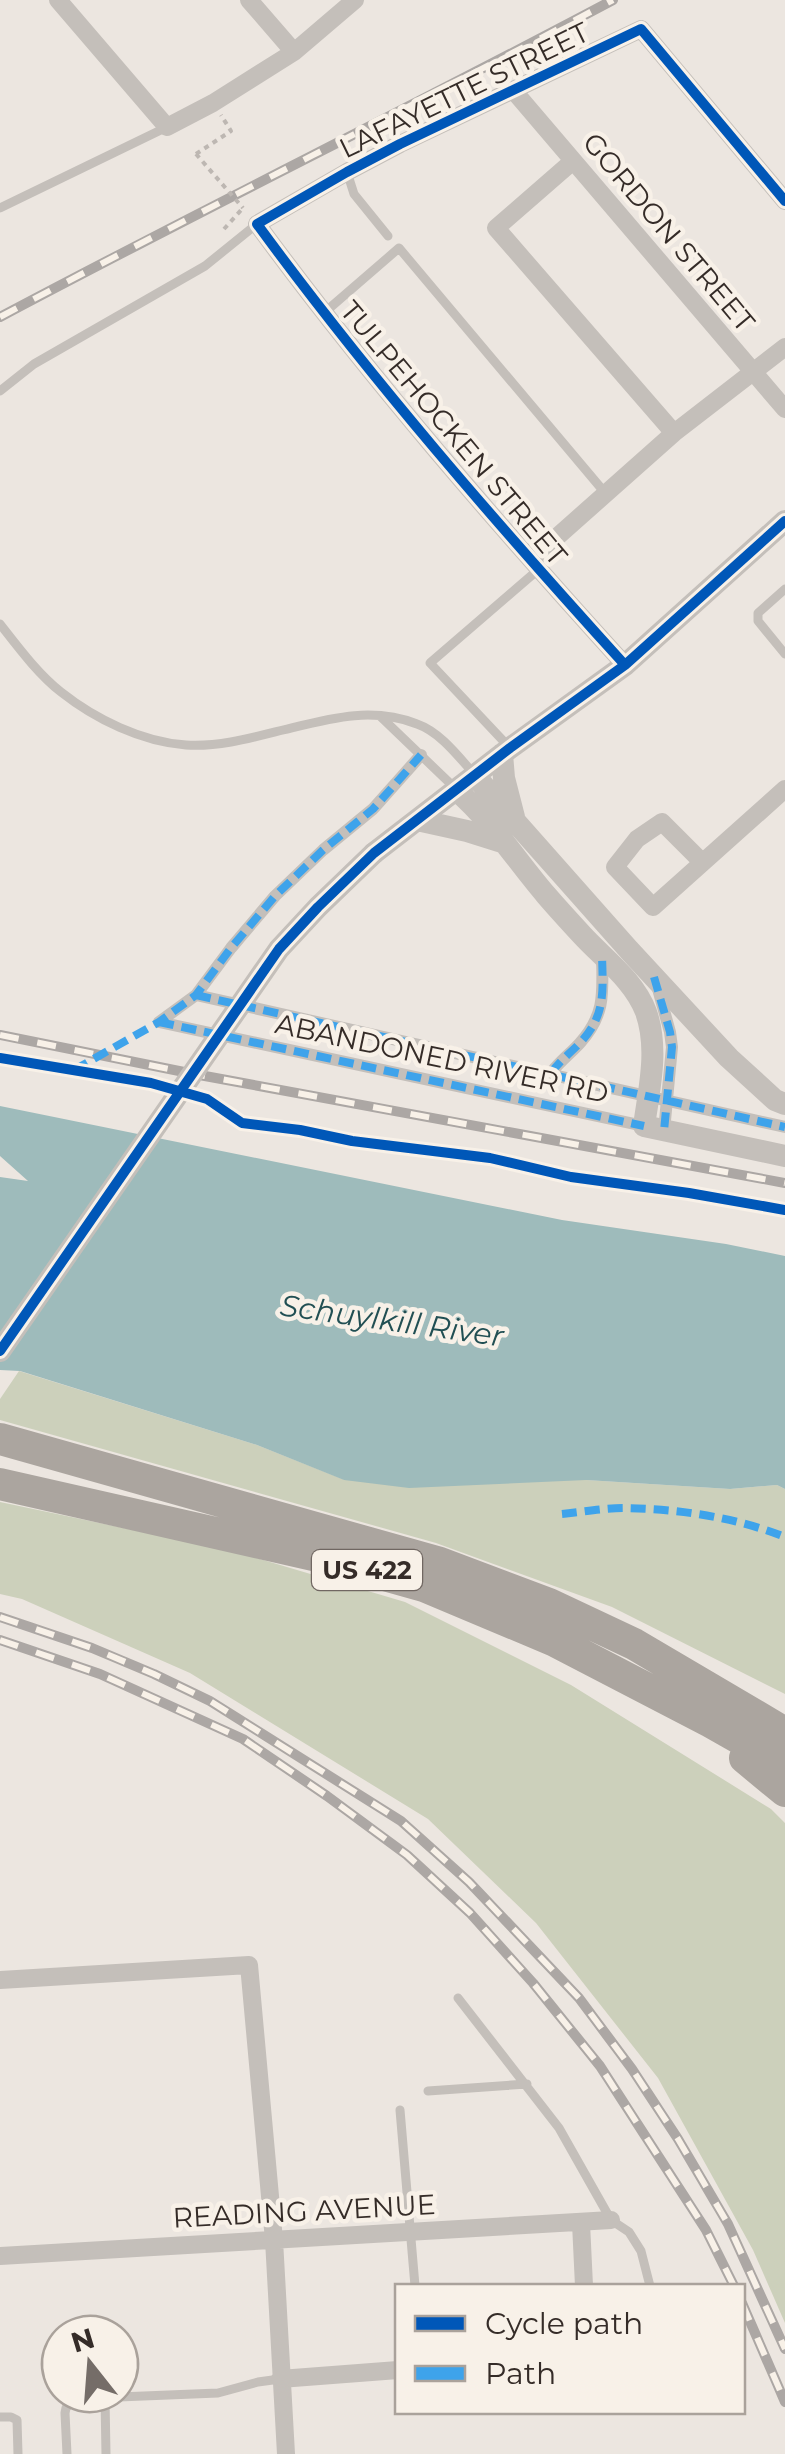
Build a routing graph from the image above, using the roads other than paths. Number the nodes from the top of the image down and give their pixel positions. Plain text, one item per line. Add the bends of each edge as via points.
1 (58, 0) edge
2 (249, 0) edge
3 (355, 0) edge
4 (294, 52) junction
5 (514, 90) junction
6 (167, 127) junction
7 (573, 161) junction
8 (348, 172) junction
9 (785, 201) edge
10 (0, 208) edge
11 (258, 224) junction
12 (388, 236) dead end
13 (323, 314) junction
14 (785, 347) edge
15 (752, 372) junction
16 (0, 391) edge
17 (785, 409) edge
18 (674, 433) junction
19 (606, 494) junction
20 (785, 522) edge
21 (535, 565) junction
22 (785, 589) edge
23 (0, 624) edge
24 (785, 654) edge
25 (626, 665) junction
26 (378, 715) junction
27 (506, 751) junction
28 (422, 755) junction
29 (476, 776) junction
30 (785, 789) edge
31 (456, 790) junction
32 (417, 820) junction
33 (515, 820) junction
34 (502, 842) junction
35 (702, 862) junction
36 (602, 955) junction
37 (654, 977) junction
38 (196, 995) junction
39 (551, 1073) junction
40 (658, 1098) junction
41 (785, 1104) edge
42 (785, 1127) edge
43 (654, 1128) junction
44 (785, 1156) edge
45 (0, 1351) edge
46 (0, 1439) edge
47 (0, 1484) edge
48 (649, 1652) junction
49 (785, 1711) edge
50 (711, 1722) junction
51 (785, 1733) edge
52 (785, 1764) edge
53 (785, 1791) edge
54 (0, 1980) edge
55 (458, 1998) dead end
56 (527, 2084) junction
57 (428, 2091) dead end
58 (400, 2110) dead end
59 (612, 2220) junction
60 (581, 2223) junction
61 (412, 2233) junction
62 (274, 2240) junction
63 (0, 2256) edge
64 (415, 2284) edge
65 (584, 2284) edge
66 (649, 2284) edge
67 (395, 2370) edge
68 (280, 2379) junction
69 (140, 2397) edge
70 (65, 2414) edge
71 (105, 2414) edge
72 (0, 2418) edge
73 (18, 2454) edge
74 (67, 2454) edge
75 (106, 2454) edge
76 (286, 2454) edge

1 - 6 street
2 - 4 street
3 - 4 street
4 - 6 street
5 - 7 street, GORDON STREET
5 - 8 street, LAFAYETTE STREET
5 - 9 street, LAFAYETTE STREET via 641,29
6 - 10 lane
7 - 15 street, GORDON STREET
7 - 18 street via 496,228
8 - 11 street, LAFAYETTE STREET
8 - 12 lane via 354,194
11 - 13 street, TULPEHOCKEN STREET
11 - 16 lane via 205,266 34,364
13 - 19 lane via 399,248
13 - 21 street, TULPEHOCKEN STREET
14 - 15 street
15 - 17 street, GORDON STREET
15 - 18 street
18 - 19 street
19 - 21 street
20 - 25 street
21 - 25 street, TULPEHOCKEN STREET
21 - 27 lane via 430,663
22 - 24 lane via 758,613
23 - 26 lane via 58,691 137,734 184,745 233,743 338,716
25 - 27 street
26 - 28 lane
26 - 29 lane via 420,724
27 - 29 street
27 - 33 street
28 - 31 lane
28 - 38 street, ABANDONED RIVER RD via 373,809 275,896
29 - 31 street
29 - 33 street
30 - 35 street
31 - 32 street
31 - 34 street
32 - 34 street
32 - 45 street, bridge via 374,853 278,949
33 - 37 street
34 - 36 street
35 - 35 street via 662,822 637,838 615,867 654,907
36 - 39 street, ABANDONED RIVER RD via 601,1010
36 - 40 street via 646,1013
37 - 40 street via 672,1047
37 - 41 street via 729,1058
38 - 39 street, ABANDONED RIVER RD
38 - 43 street, ABANDONED RIVER RD via 158,1022
39 - 40 street, ABANDONED RIVER RD
40 - 42 street, ABANDONED RIVER RD
40 - 43 street
43 - 44 street
46 - 48 highway, US 422 via 440,1563
47 - 50 highway, US 422 via 424,1586 555,1641
48 - 49 highway
48 - 51 highway, US 422
50 - 52 highway, US 422
50 - 53 highway
54 - 62 street via 249,1964
55 - 56 lane
56 - 57 lane
56 - 59 lane
58 - 61 lane
59 - 60 street, READING AVENUE
59 - 66 lane via 641,2251
60 - 61 street, READING AVENUE
60 - 65 street
61 - 62 street, READING AVENUE
61 - 64 lane
62 - 63 street, READING AVENUE
62 - 68 street
67 - 68 street
68 - 69 lane via 218,2394
68 - 76 street
70 - 74 lane
71 - 75 lane
72 - 73 lane via 18,2420

